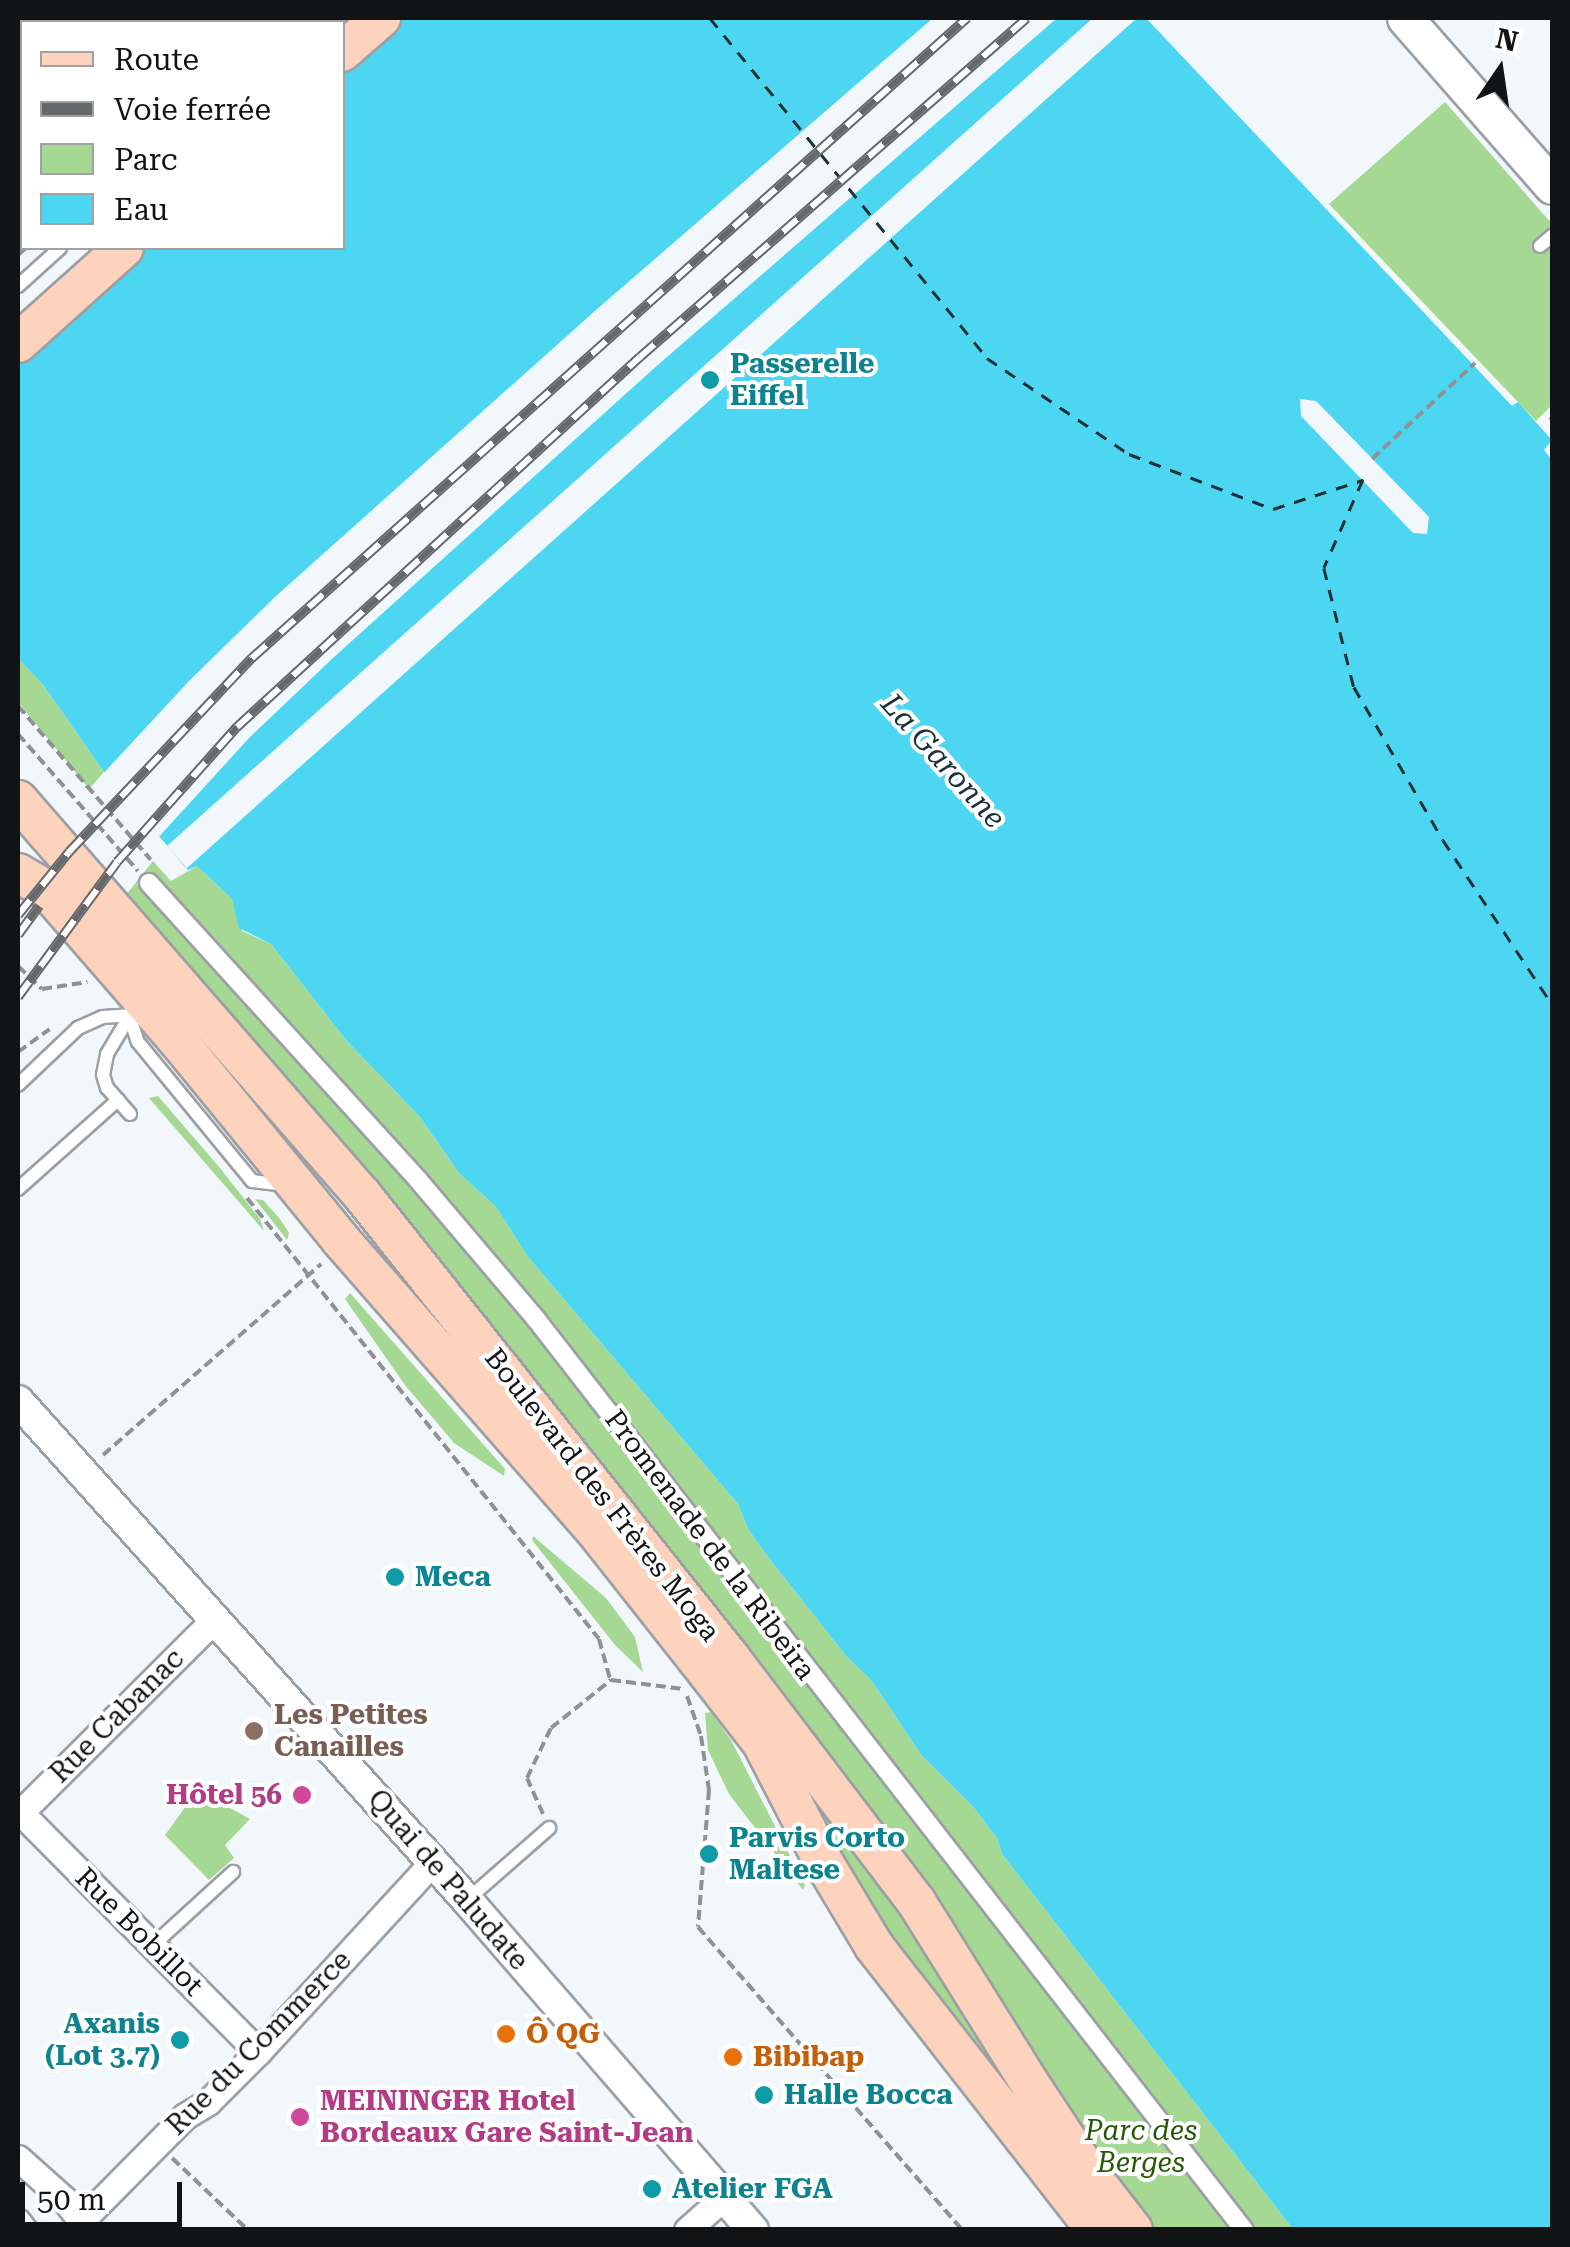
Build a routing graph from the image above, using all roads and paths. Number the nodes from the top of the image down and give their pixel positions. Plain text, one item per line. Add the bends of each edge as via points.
1 (382, 18) edge
2 (1421, 23) edge
3 (345, 49) edge
4 (1552, 151) edge
5 (1552, 186) edge
6 (1552, 236) edge
7 (1540, 246) dead end
8 (58, 250) edge
9 (92, 250) edge
10 (122, 250) edge
11 (18, 286) edge
12 (18, 316) edge
13 (18, 343) edge
14 (1476, 363) dead end
15 (1372, 459) dead end
16 (18, 706) edge
17 (18, 734) edge
18 (24, 810) edge
19 (151, 860) dead end
20 (18, 873) edge
21 (149, 883) joint
22 (18, 966) edge
23 (90, 982) dead end
24 (155, 996) junction
25 (18, 1085) edge
26 (250, 1090) dead end
27 (118, 1100) junction
28 (130, 1114) dead end
29 (293, 1116) junction
30 (239, 1188) dead end
31 (18, 1189) edge
32 (322, 1263) dead end
33 (306, 1275) junction
34 (18, 1401) edge
35 (84, 1472) junction
36 (216, 1618) junction
37 (611, 1680) junction
38 (19, 1813) edge
39 (549, 1828) joint
40 (433, 1862) junction
41 (233, 1872) dead end
42 (467, 1900) junction
43 (152, 1946) junction
44 (258, 2052) junction
45 (157, 2145) junction
46 (18, 2158) edge
47 (724, 2197) junction
48 (18, 2222) edge
49 (85, 2225) edge
50 (24, 2230) edge
51 (248, 2230) edge
52 (688, 2230) edge
53 (753, 2230) edge
54 (962, 2230) edge
55 (1096, 2230) edge
56 (1134, 2230) edge
57 (1244, 2230) edge

1 - 3 main road
2 - 4 main road
2 - 5 main road
6 - 7 lane
8 - 11 lane
9 - 12 main road
10 - 13 main road
14 - 15 path
16 - 19 path
17 - 21 path
18 - 24 main road, Boulevard des Frères Moga
20 - 24 main road, Boulevard des Frères Moga via 48,890
21 - 57 street, Promenade de la Ribeira via 536,1319
22 - 23 path via 42,990
24 - 25 lane via 78,1028
24 - 27 lane via 103,1064 107,1088
24 - 29 main road, Boulevard des Frères Moga
24 - 55 main road, Boulevard des Frères Moga via 297,1186 594,1529 743,1716 874,1946
26 - 29 lane
27 - 28 lane
27 - 31 lane
29 - 56 main road, Boulevard des Frères Moga via 444,1294 854,1818 917,1902 1089,2173
30 - 33 path
32 - 33 path
33 - 35 path
33 - 37 path via 599,1639
34 - 35 street, Quai de Paludate
35 - 36 street, Quai de Paludate
36 - 38 street, Rue Cabanac
36 - 40 street, Quai de Paludate
37 - 39 path via 551,1728 527,1778
37 - 54 path via 684,1689 701,1736 709,1790 698,1927
38 - 43 street, Rue Bobillot
39 - 42 lane
40 - 42 street, Quai de Paludate
40 - 44 street, Rue du Commerce
41 - 43 lane
42 - 47 street, Quai de Paludate
43 - 44 street, Rue Bobillot
44 - 45 street, Rue du Commerce
45 - 49 street, Rue du Commerce
45 - 51 path
46 - 49 street
47 - 52 street
47 - 53 street, Quai de Paludate
48 - 50 street

